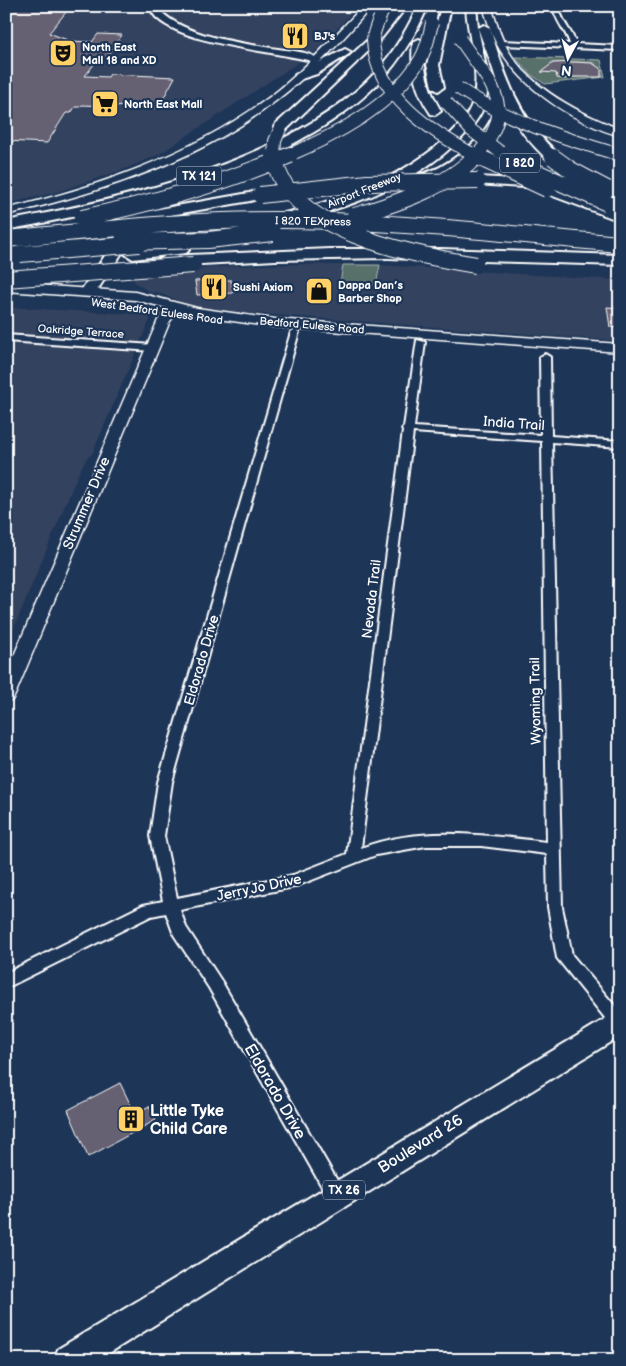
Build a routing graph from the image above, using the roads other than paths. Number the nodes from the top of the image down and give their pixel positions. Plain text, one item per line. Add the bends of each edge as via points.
1 (152, 6) edge
2 (368, 6) edge
3 (401, 6) edge
4 (436, 6) edge
5 (446, 6) edge
6 (471, 6) edge
7 (482, 6) edge
8 (486, 6) edge
9 (556, 6) edge
10 (385, 7) edge
11 (423, 8) edge
12 (432, 23) joint
13 (458, 32) dead end
14 (500, 43) junction
15 (573, 46) junction
16 (436, 48) junction
17 (620, 48) edge
18 (324, 50) junction
19 (302, 55) junction
20 (315, 60) junction
21 (480, 73) junction
22 (301, 76) junction
23 (504, 85) junction
24 (441, 106) junction
25 (620, 133) edge
26 (620, 154) edge
27 (481, 177) junction
28 (620, 179) edge
29 (546, 188) junction
30 (617, 199) edge
31 (6, 212) edge
32 (620, 217) edge
33 (6, 226) edge
34 (227, 230) junction
35 (6, 231) edge
36 (6, 238) edge
37 (620, 244) edge
38 (6, 245) edge
39 (136, 249) junction
40 (620, 249) edge
41 (6, 251) edge
42 (6, 256) edge
43 (620, 260) edge
44 (6, 264) edge
45 (106, 266) junction
46 (507, 269) junction
47 (6, 274) edge
48 (620, 276) edge
49 (6, 278) edge
50 (6, 287) edge
51 (6, 297) edge
52 (83, 297) junction
53 (172, 309) junction
54 (248, 320) joint
55 (295, 332) dead end
56 (6, 338) edge
57 (420, 342) dead end
58 (154, 348) junction
59 (620, 348) edge
60 (545, 357) dead end
61 (407, 429) junction
62 (545, 439) junction
63 (620, 444) edge
64 (6, 694) edge
65 (553, 849) junction
66 (352, 859) junction
67 (171, 905) junction
68 (6, 981) edge
69 (620, 1022) edge
70 (336, 1195) junction
71 (69, 1360) edge

1 - 19 street via 155,15 179,29
2 - 18 main road
3 - 22 highway via 356,45
3 - 46 highway, bridge via 377,37 281,127 272,151 275,168 293,195 331,224 388,246 451,261
4 - 12 highway
5 - 16 highway, I 820
6 - 21 highway, Airport Freeway
7 - 23 highway via 484,27
8 - 14 main road
9 - 15 street via 557,19 570,31
10 - 29 highway, bridge via 374,26 372,46 378,68 395,95 409,110 457,145 513,176
11 - 24 highway, I 820 via 417,70 421,87
11 - 33 highway, TX 121 via 396,56 374,82 339,110 305,131 251,156 170,186 92,208
12 - 35 highway, bridge via 423,54 400,87 351,123 305,148 236,176 156,201
13 - 41 highway, bridge via 494,89 499,110 496,128 472,160 446,179 413,196 352,217 296,230 208,240 100,243
14 - 15 street
14 - 25 main road via 517,67 544,91 583,116
15 - 17 street
16 - 24 highway, I 820 via 433,65
16 - 26 highway, bridge via 446,75 458,88 485,106 554,134
18 - 19 street
18 - 20 main road
19 - 20 street
20 - 22 main road
21 - 34 highway, Airport Freeway via 480,97 470,121 448,145 408,172 349,198
21 - 45 highway via 476,75 469,104 456,124 430,144 396,163 304,200 144,232 116,250
22 - 31 main road via 242,119 169,158 121,178
23 - 30 highway, bridge via 525,128 553,157
23 - 34 highway via 503,106 495,128 476,149 441,172 347,209 270,226
24 - 29 highway, I 820, bridge via 452,130 477,150
24 - 30 highway, I 820, bridge via 508,156 548,178
27 - 28 highway via 524,174
27 - 30 highway via 545,184
27 - 36 highway, bridge via 376,178 289,188
29 - 32 highway, I 820
34 - 39 highway, Airport Freeway
36 - 37 highway, I 820 TEXpress, bridge via 173,223 284,220 379,223
38 - 40 highway, I 820 TEXpress, bridge via 174,229 287,226 404,230
39 - 42 highway, Airport Freeway, bridge
39 - 43 highway via 386,242
39 - 44 highway
43 - 45 highway via 326,254
45 - 47 highway
45 - 52 highway
46 - 48 highway
46 - 49 highway, bridge via 382,262 269,262
50 - 52 main road
51 - 52 main road, West Bedford Euless Road
52 - 53 main road, West Bedford Euless Road
53 - 54 main road, West Bedford Euless Road via 208,320
53 - 58 main road, Strummer Drive
54 - 59 main road, Bedford Euless Road
55 - 67 street, Eldorado Drive via 165,782 157,836
56 - 58 street, Oakridge Terrace
57 - 61 street, Nevada Trail
58 - 64 main road, Strummer Drive
60 - 62 street, Wyoming Trail
61 - 62 street, India Trail
61 - 66 street, Nevada Trail
62 - 63 street, India Trail
62 - 65 street, Wyoming Trail
65 - 66 street, Jerry Jo Drive via 481,840 426,840 375,849
65 - 69 street, Wyoming Trail via 555,907 565,958
66 - 67 street, Jerry Jo Drive via 294,881
67 - 68 street, Jerry Jo Drive via 148,910
67 - 70 street, Eldorado Drive via 179,930 214,984
69 - 70 main road, Boulevard 26 / TX 26
70 - 71 main road, Boulevard 26 / TX 26

